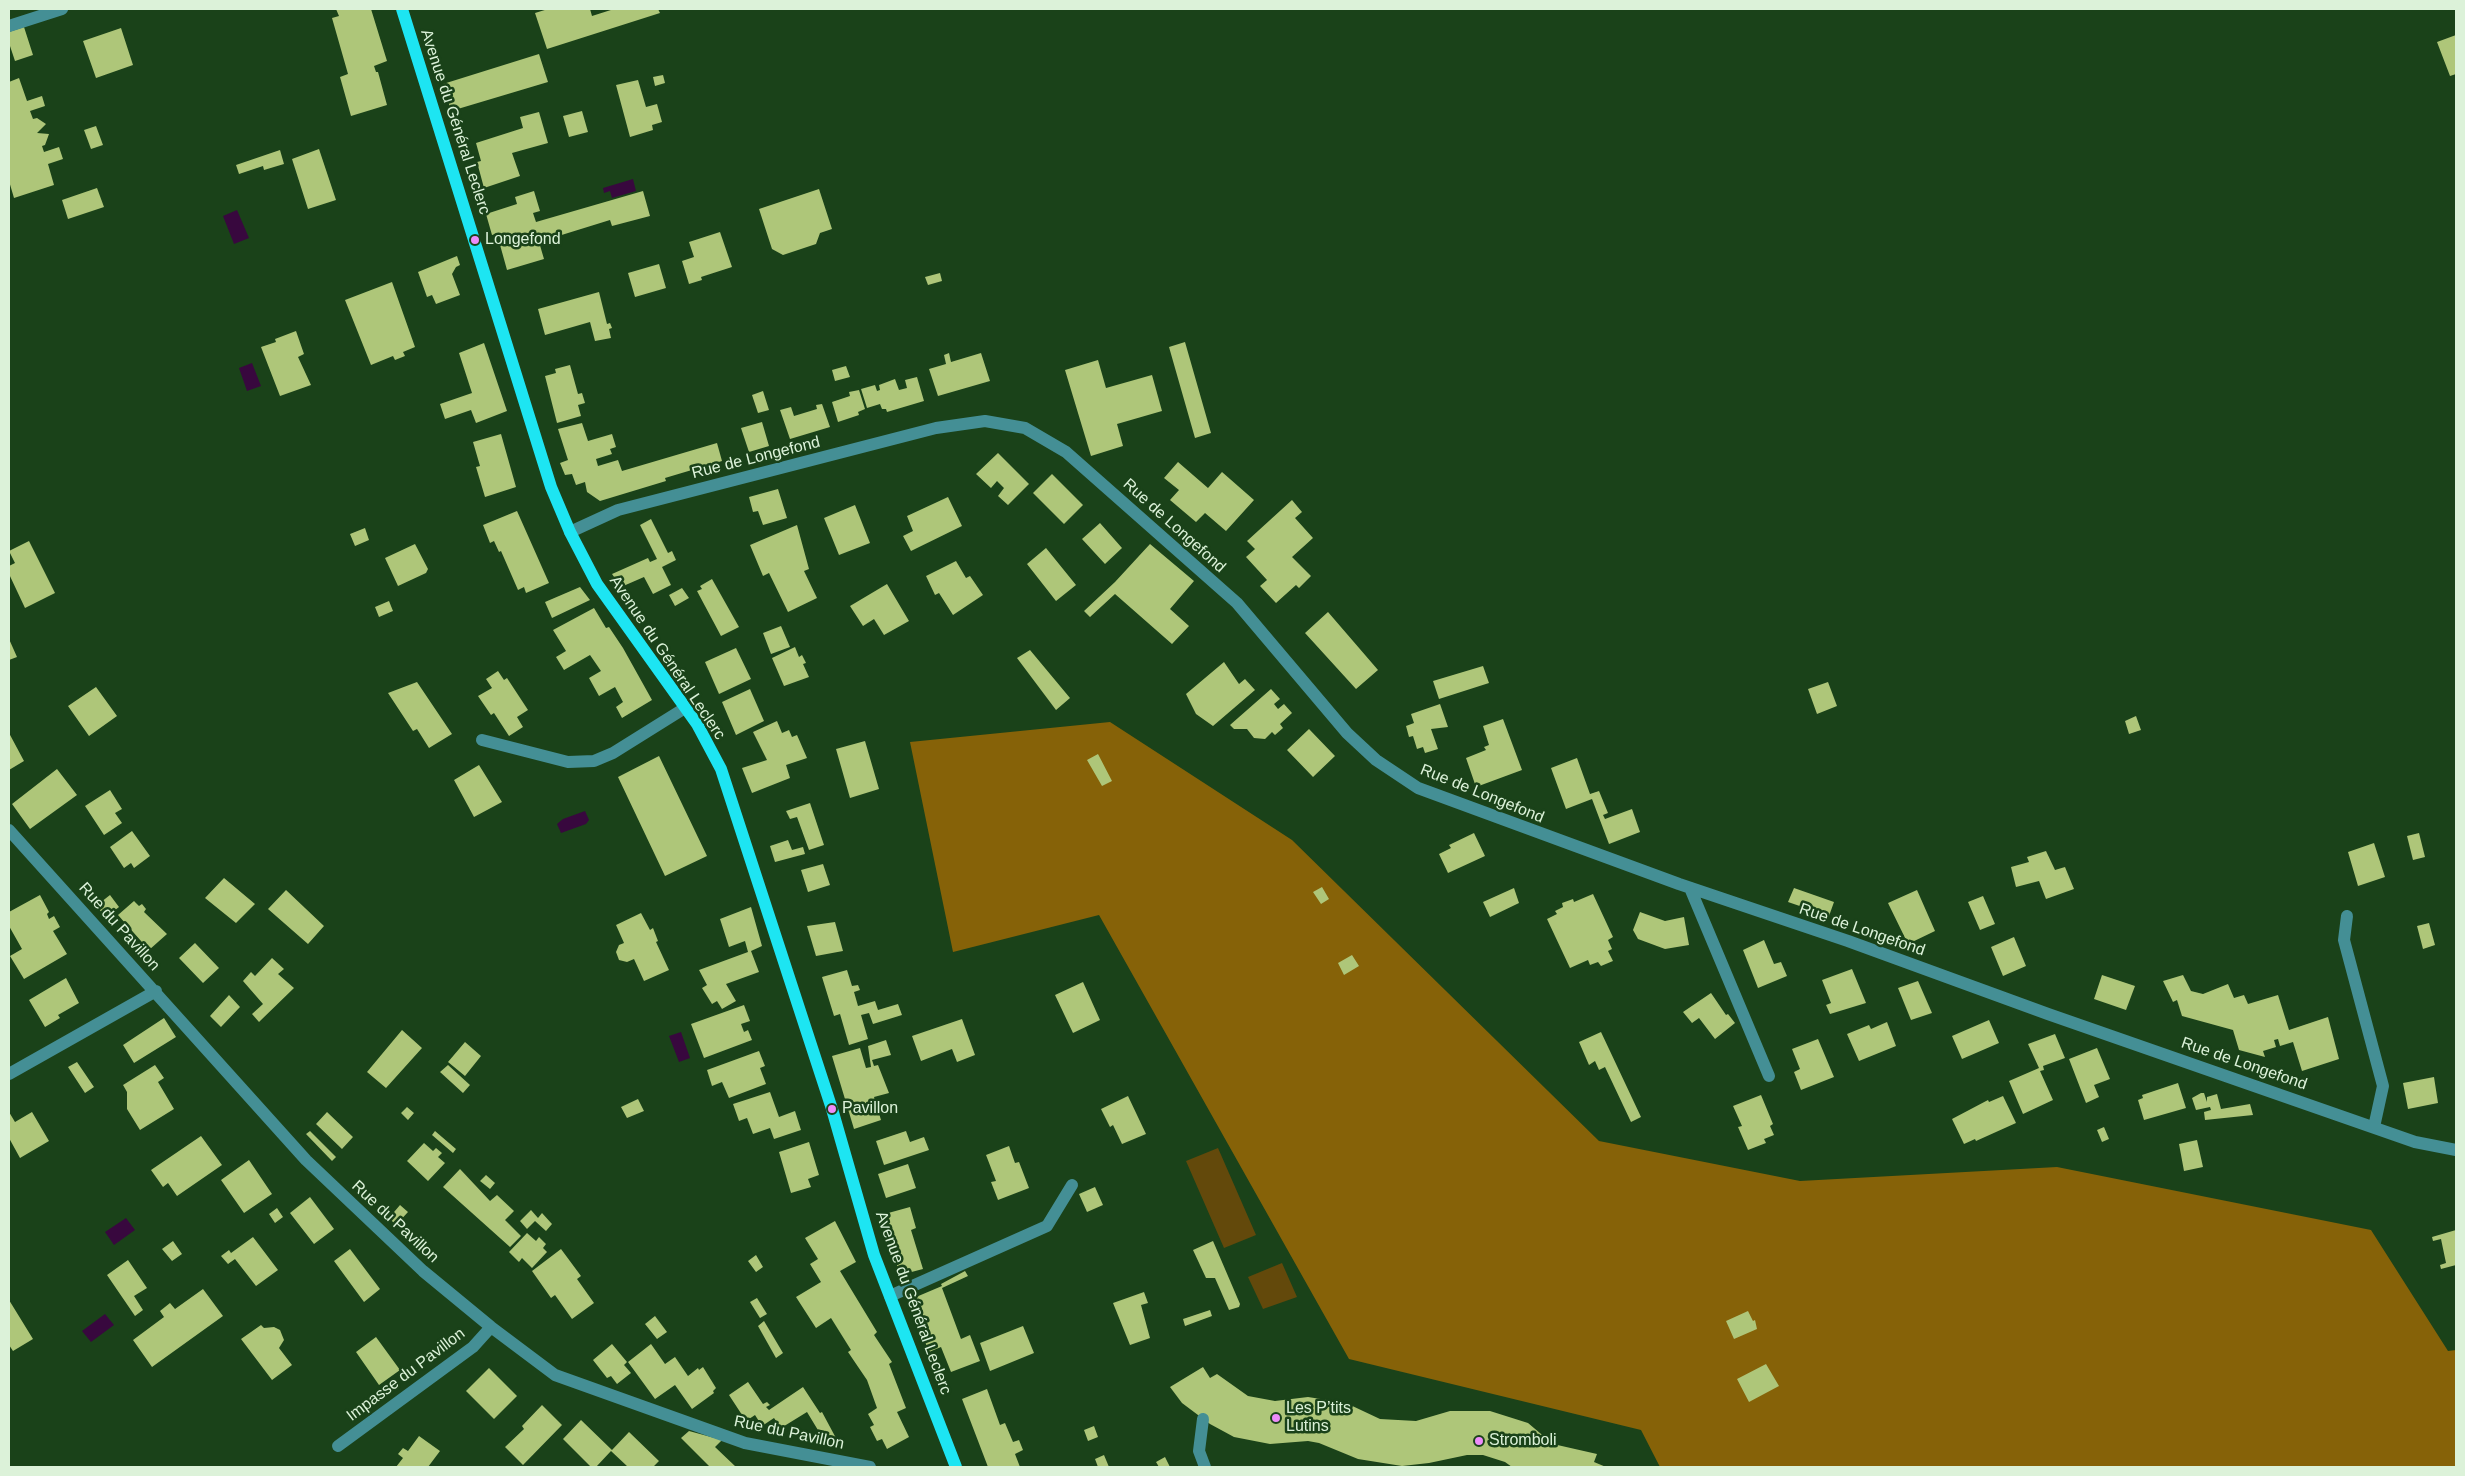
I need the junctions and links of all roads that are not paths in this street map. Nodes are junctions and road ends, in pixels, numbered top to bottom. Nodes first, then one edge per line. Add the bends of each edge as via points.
1 (62, 9) edge
2 (402, 9) edge
3 (9, 26) edge
4 (570, 532) junction
5 (685, 708) junction
6 (482, 740) dead end
7 (9, 830) edge
8 (1690, 888) junction
9 (2347, 916) dead end
10 (156, 991) junction
11 (9, 1074) edge
12 (1769, 1076) dead end
13 (2374, 1127) junction
14 (2456, 1150) edge
15 (1072, 1184) dead end
16 (890, 1296) junction
17 (491, 1327) junction
18 (1203, 1419) dead end
19 (338, 1446) dead end
20 (870, 1467) edge
21 (954, 1467) edge
22 (1205, 1467) edge

1 - 3 street
2 - 4 main road, Avenue du Général Leclerc via 551,487
4 - 5 main road, Avenue du Général Leclerc via 597,584
4 - 8 street, Rue de Longefond via 618,510 936,428 985,421 1025,428 1066,452 1237,603 1347,733 1376,760 1418,788
5 - 6 street via 613,753 594,761 568,762
5 - 16 main road, Avenue du Général Leclerc via 721,769 736,809 832,1109 874,1254
7 - 10 street, Rue du Pavillon
8 - 12 street
8 - 13 street, Rue de Longefond
9 - 13 street via 2344,940 2384,1086
10 - 11 street
10 - 17 street, Rue du Pavillon via 306,1160 422,1271
13 - 14 street, Rue de Longefond via 2415,1142
15 - 16 street via 1047,1226
16 - 21 main road, Avenue du Général Leclerc
17 - 19 street, Impasse du Pavillon via 472,1347
17 - 20 street, Rue du Pavillon via 555,1375 745,1443
18 - 22 street via 1199,1451

